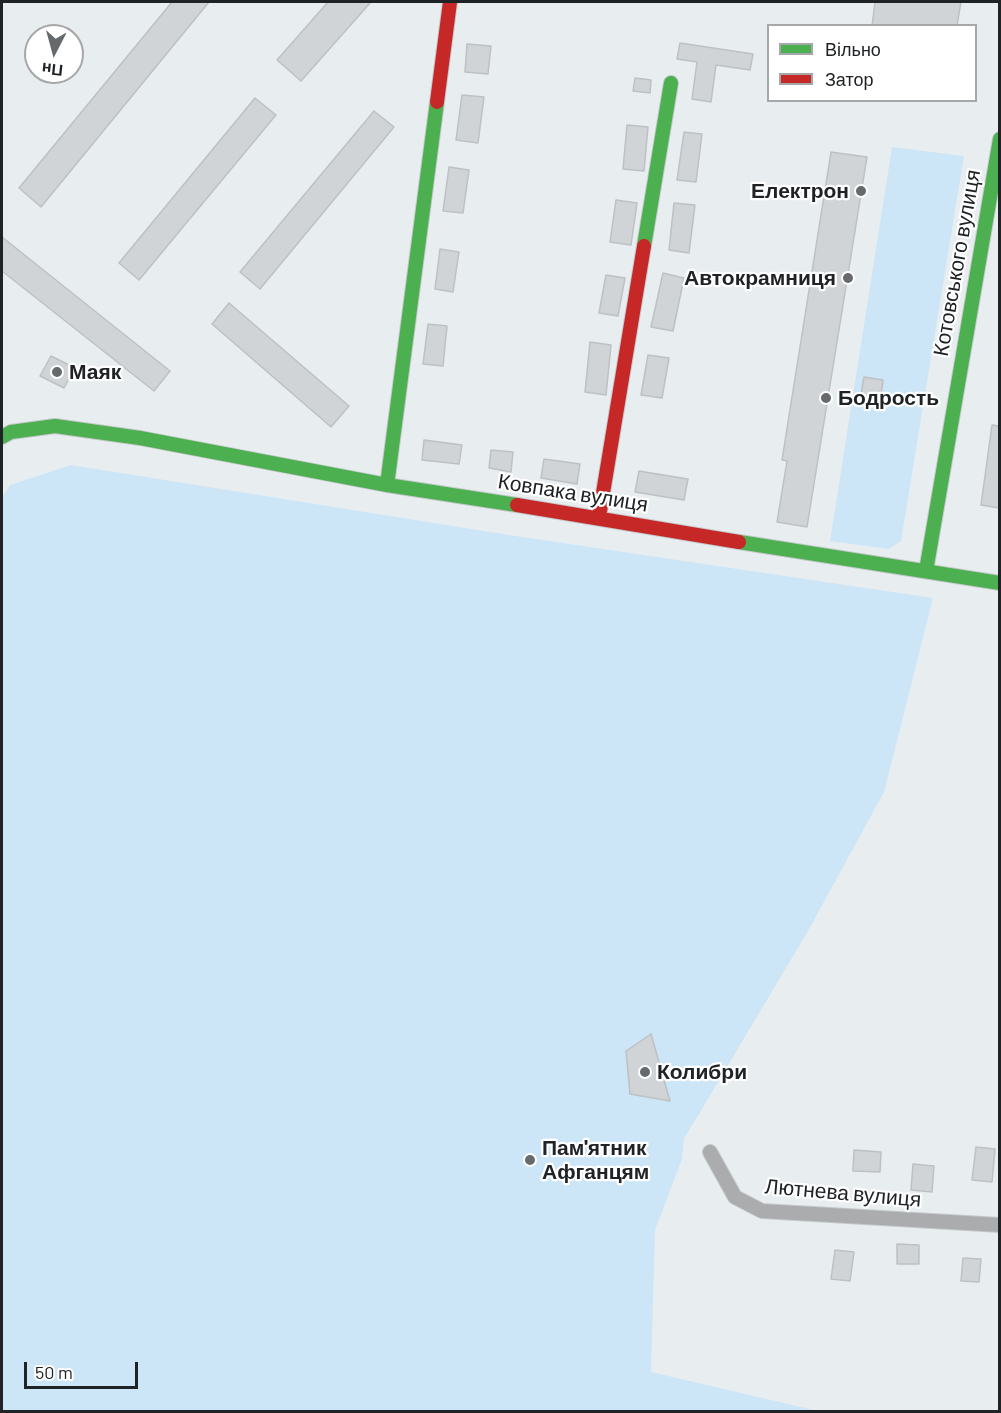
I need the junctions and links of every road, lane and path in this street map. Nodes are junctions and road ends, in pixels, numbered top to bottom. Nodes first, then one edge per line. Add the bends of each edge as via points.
1 (450, 2) edge
2 (671, 83) dead end
3 (999, 139) edge
4 (2, 437) edge
5 (387, 484) junction
6 (599, 517) junction
7 (926, 571) junction
8 (999, 583) edge
9 (710, 1152) dead end
10 (999, 1225) edge

1 - 5 street
2 - 6 street
3 - 7 street, Котовського вулиця
4 - 5 street, Ковпака вулиця via 11,432 55,426
5 - 6 street, Ковпака вулиця
6 - 7 street, Ковпака вулиця via 802,555
7 - 8 street, Ковпака вулиця
9 - 10 street, Лютнева вулиця via 735,1197 762,1210

